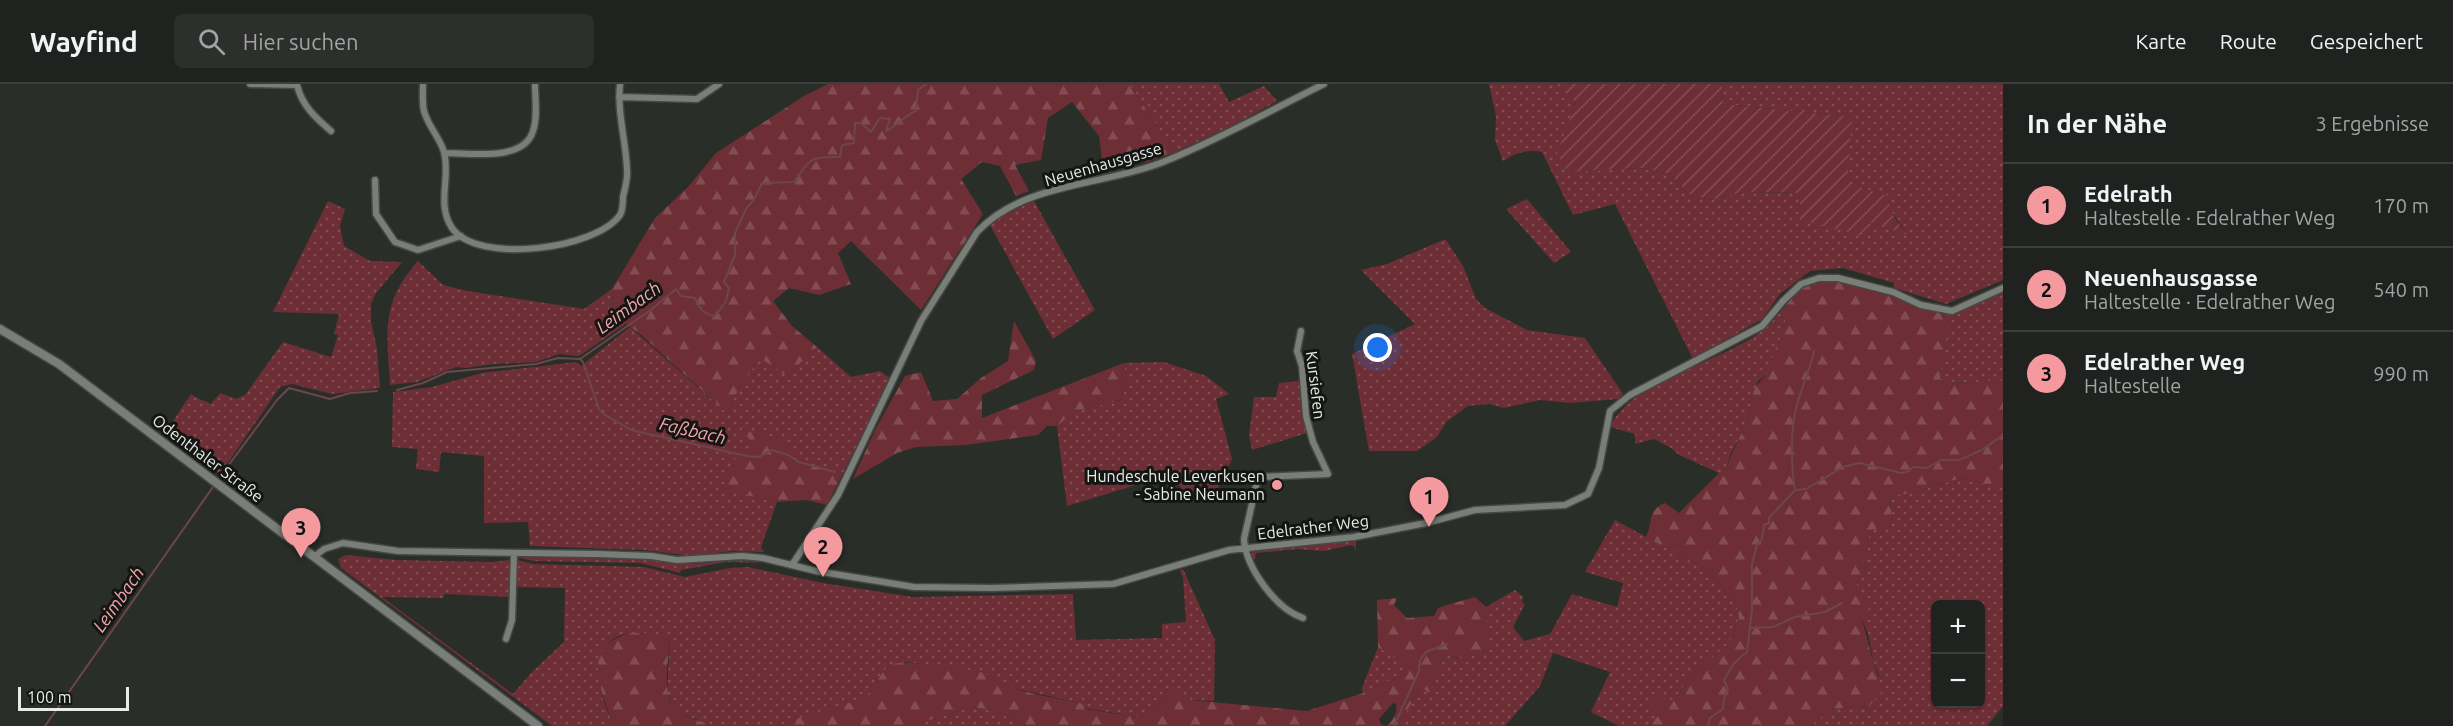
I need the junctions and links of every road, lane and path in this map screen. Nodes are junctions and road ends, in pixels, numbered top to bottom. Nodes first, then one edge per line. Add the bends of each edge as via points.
1 (250, 84) edge
2 (423, 84) edge
3 (534, 84) edge
4 (620, 84) edge
5 (719, 84) edge
6 (1324, 84) edge
7 (619, 97) junction
8 (331, 131) dead end
9 (445, 153) junction
10 (375, 180) dead end
11 (461, 236) junction
12 (2003, 288) edge
13 (0, 329) edge
14 (1301, 331) dead end
15 (1244, 548) junction
16 (514, 553) junction
17 (314, 557) junction
18 (792, 565) junction
19 (1303, 618) dead end
20 (506, 639) dead end
21 (538, 726) edge

1 - 8 street via 297,85 310,112
2 - 9 street via 423,109
3 - 9 street via 535,124 528,142 514,152
4 - 7 street
5 - 7 street via 697,99
6 - 18 street, Neuenhausgasse via 1162,163 1050,192 988,220 921,321 838,495
7 - 11 street via 627,172 621,214 603,231 533,249 496,249
9 - 11 street via 444,210 452,228
10 - 11 street via 376,214 395,242 418,250
12 - 15 street, Edelrather Weg via 1952,311 1839,278 1819,278 1801,284 1762,326 1630,395 1610,411 1599,468 1588,494 1565,505 1475,510 1354,537
13 - 17 main road, Odenthaler Straße via 59,364
14 - 15 street, Kursiefen via 1297,351 1306,416 1328,474 1258,477
15 - 18 street, Edelrather Weg via 1101,585 914,587
15 - 19 street via 1263,586 1291,614
16 - 17 street, Edelrather Weg via 398,551 343,543
16 - 18 street, Edelrather Weg via 651,556 677,561 742,556
16 - 20 street via 512,620
17 - 21 main road, Odenthaler Straße

